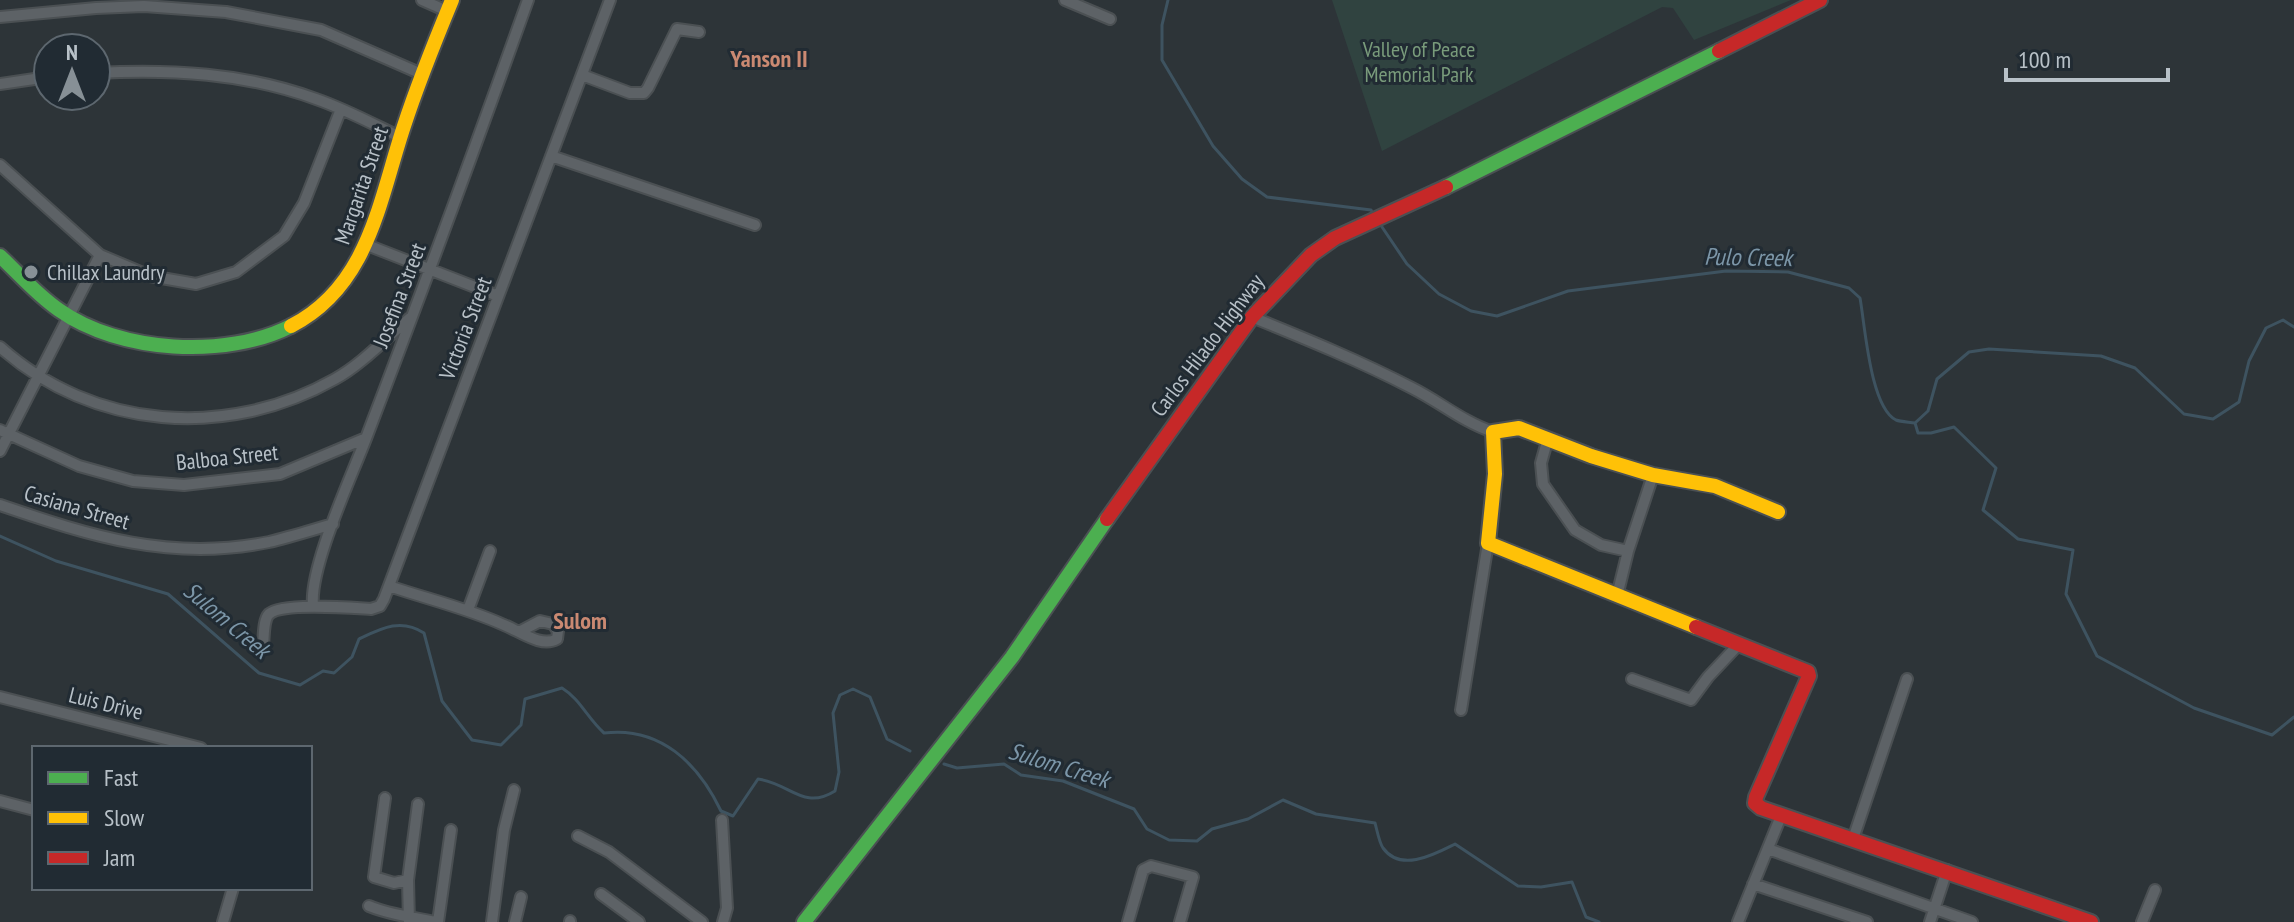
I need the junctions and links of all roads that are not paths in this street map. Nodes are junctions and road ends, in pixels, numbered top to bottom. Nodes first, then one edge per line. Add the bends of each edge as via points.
1 (422, 0) edge
2 (528, 0) edge
3 (610, 0) edge
4 (1065, 0) edge
5 (1820, 0) edge
6 (450, 6) edge
7 (0, 17) edge
8 (1110, 19) dead end
9 (699, 32) dead end
10 (112, 73) edge
11 (424, 75) junction
12 (582, 75) junction
13 (32, 79) edge
14 (0, 84) edge
15 (341, 109) junction
16 (400, 137) junction
17 (551, 156) junction
18 (0, 165) edge
19 (755, 225) dead end
20 (367, 245) junction
21 (100, 255) junction
22 (0, 256) edge
23 (432, 268) junction
24 (498, 296) junction
25 (67, 316) junction
26 (412, 317) junction
27 (1252, 317) junction
28 (0, 347) edge
29 (37, 376) junction
30 (1493, 432) junction
31 (4, 433) edge
32 (366, 438) junction
33 (1548, 438) junction
34 (0, 451) edge
35 (1653, 475) junction
36 (0, 505) edge
37 (1778, 512) dead end
38 (333, 524) junction
39 (1488, 543) junction
40 (490, 551) dead end
41 (1628, 551) junction
42 (389, 586) junction
43 (1617, 596) junction
44 (313, 606) junction
45 (468, 610) junction
46 (519, 632) dead end
47 (1740, 643) junction
48 (263, 646) dead end
49 (1632, 679) dead end
50 (1907, 679) dead end
51 (0, 697) edge
52 (1461, 710) dead end
53 (193, 746) edge
54 (514, 790) dead end
55 (385, 798) dead end
56 (0, 801) edge
57 (418, 804) dead end
58 (32, 809) edge
59 (1781, 816) junction
60 (722, 820) dead end
61 (451, 830) dead end
62 (578, 836) dead end
63 (1853, 839) junction
64 (1768, 849) junction
65 (1947, 870) junction
66 (408, 880) junction
67 (1753, 884) junction
68 (232, 890) edge
69 (2155, 890) dead end
70 (601, 894) dead end
71 (521, 897) dead end
72 (369, 906) dead end
73 (1935, 909) junction
74 (409, 919) edge
75 (223, 922) edge
76 (436, 922) edge
77 (492, 922) edge
78 (515, 922) edge
79 (639, 922) edge
80 (702, 922) edge
81 (723, 922) edge
82 (804, 922) edge
83 (1128, 922) edge
84 (1180, 922) edge
85 (1738, 922) edge
86 (1867, 922) edge
87 (1930, 922) edge
88 (1972, 922) edge
89 (2091, 922) edge
90 (2142, 922) edge

1 - 6 street
2 - 23 street, Josefina Street
3 - 12 street, Victoria Street
4 - 8 street
5 - 27 street, Carlos Hilado Highway via 1495,164 1335,238 1311,255
6 - 11 street, Margarita Street
7 - 11 street via 144,6 226,12 321,30
9 - 12 street via 677,29 644,93
10 - 15 street via 244,79
11 - 16 street, Margarita Street
12 - 17 street, Victoria Street
13 - 14 street
15 - 16 street
15 - 21 street via 304,203 284,236 236,272 196,284 150,276
16 - 20 street, Margarita Street
17 - 19 street
17 - 24 street, Victoria Street
18 - 21 street
20 - 23 street
20 - 25 street, Margarita Street via 323,305 249,343 206,350 157,346 129,341
21 - 25 street
22 - 25 street, Margarita Street
23 - 24 street
23 - 26 street, Josefina Street
24 - 42 street, Victoria Street
25 - 29 street
26 - 29 street via 337,378 252,413 152,418 91,400
26 - 32 street, Josefina Street
27 - 30 street via 1354,358 1440,402 1470,425
27 - 82 street, Carlos Hilado Highway via 1012,657
28 - 29 street
29 - 31 street
30 - 33 street via 1519,428
30 - 39 street
31 - 32 street, Balboa Street via 79,466 133,481 184,485 280,474
31 - 34 street
32 - 38 street, Josefina Street
33 - 35 street
33 - 41 street via 1541,463 1543,484 1575,530 1601,545
35 - 37 street via 1715,486
35 - 41 street
36 - 38 street, Casiana Street via 117,542 183,549 268,542
38 - 44 street, Josefina Street via 314,580
39 - 43 street
39 - 52 street
40 - 45 street
41 - 43 street
42 - 44 street, Victoria Street via 380,606 371,609
42 - 45 street
43 - 47 street
44 - 48 street via 268,615
45 - 46 street
47 - 49 street via 1691,700
47 - 59 street via 1804,669 1809,676 1756,797 1761,808
50 - 63 street
51 - 53 street, Luis Drive
54 - 77 street
55 - 66 street via 374,877 394,883
56 - 58 street
57 - 66 street
59 - 63 street
59 - 64 street
60 - 81 street via 727,908
61 - 76 street
62 - 80 street via 609,852
63 - 65 street
64 - 67 street
64 - 73 street
65 - 73 street
65 - 89 street
66 - 74 street
67 - 85 street
67 - 86 street
68 - 75 street
69 - 90 street
70 - 79 street
71 - 78 street
72 - 74 street
73 - 87 street
73 - 88 street
74 - 76 street
83 - 84 street via 1143,870 1151,866 1193,877

